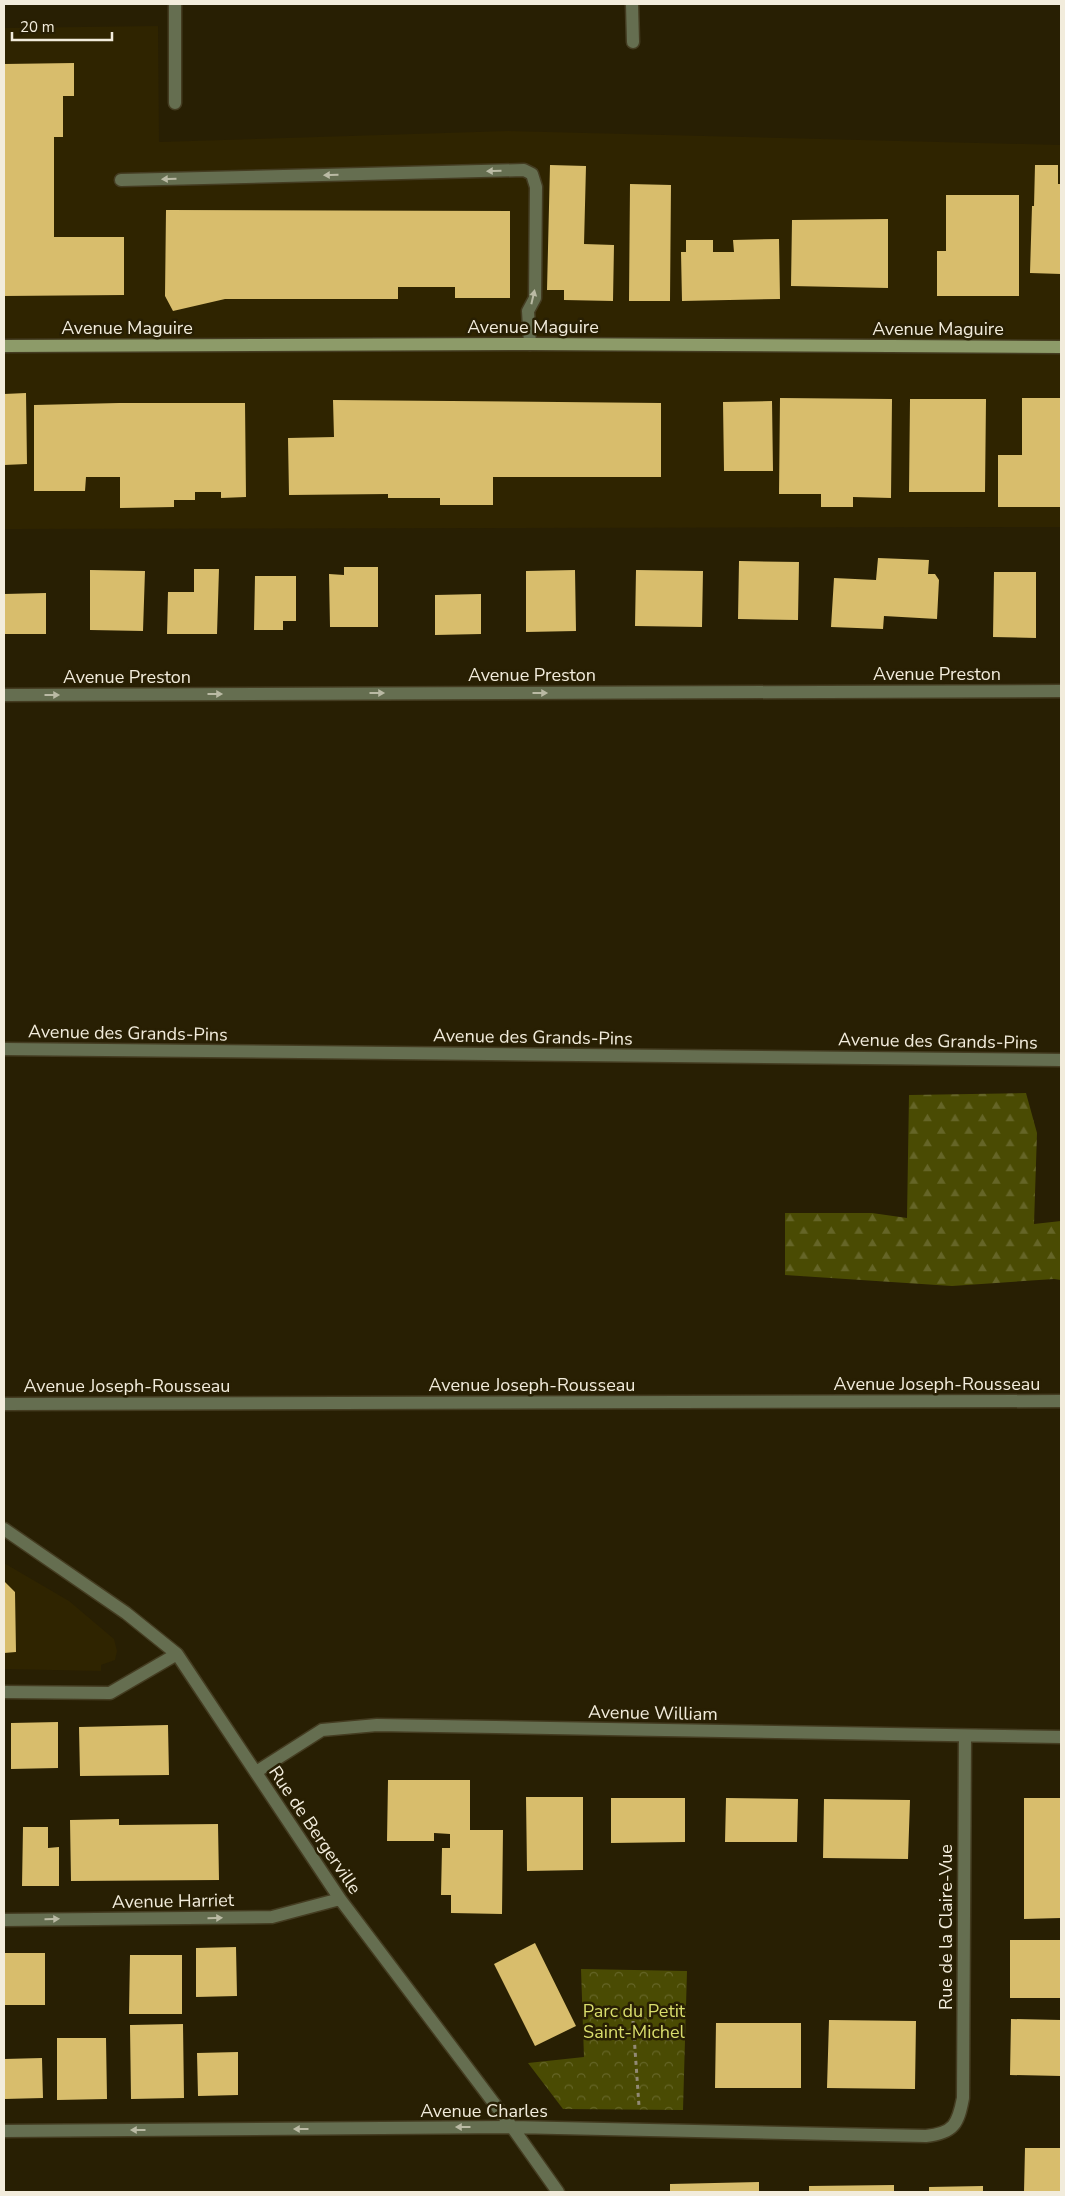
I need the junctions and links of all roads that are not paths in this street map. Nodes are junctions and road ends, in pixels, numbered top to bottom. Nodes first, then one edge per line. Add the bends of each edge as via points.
1 (175, 4) edge
2 (632, 4) edge
3 (633, 42) dead end
4 (175, 103) dead end
5 (121, 180) dead end
6 (530, 344) junction
7 (4, 346) edge
8 (1061, 347) edge
9 (1061, 691) edge
10 (4, 695) edge
11 (4, 1049) edge
12 (1061, 1060) edge
13 (1061, 1401) edge
14 (4, 1404) edge
15 (4, 1529) edge
16 (176, 1654) junction
17 (4, 1692) edge
18 (965, 1736) junction
19 (1061, 1737) edge
20 (256, 1772) junction
21 (340, 1899) junction
22 (4, 1920) edge
23 (959, 2119) joint
24 (512, 2127) junction
25 (4, 2131) edge
26 (558, 2192) edge

1 - 4 street
2 - 3 street
6 -> 5 street via 528,311 535,298 536,187 532,174 524,170
6 - 7 street, Avenue Maguire
6 - 8 street, Avenue Maguire
10 -> 9 street, Avenue Preston
11 - 12 street, Avenue des Grands-Pins
13 - 14 street, Avenue Joseph-Rousseau
15 - 16 street, Rue de Bergerville via 126,1613
16 - 17 street via 110,1693
16 - 20 street, Rue de Bergerville
18 - 19 street, Avenue William
18 - 20 street, Avenue William via 377,1725 322,1730
18 - 23 street, Rue de la Claire-Vue via 963,2098
20 - 21 street, Rue de Bergerville
22 -> 21 street, Avenue Harriet via 272,1917
21 - 24 street, Rue de Bergerville
23 - 24 street, Avenue Charles via 943,2134 926,2136
24 -> 25 street, Avenue Charles
24 - 26 street, Rue de Bergerville

